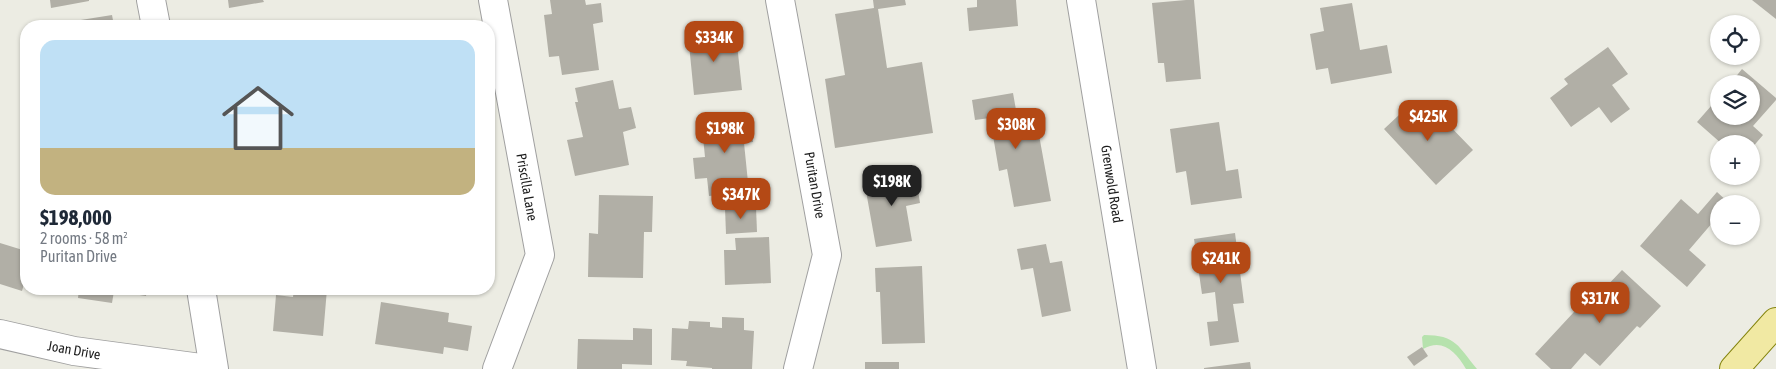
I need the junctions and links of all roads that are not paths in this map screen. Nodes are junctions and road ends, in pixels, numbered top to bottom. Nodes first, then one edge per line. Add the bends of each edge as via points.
1 (151, 0) edge
2 (493, 0) edge
3 (780, 0) edge
4 (1081, 0) edge
5 (155, 20) edge
6 (201, 295) edge
7 (1776, 322) edge
8 (0, 334) edge
9 (208, 369) edge
10 (214, 369) edge
11 (497, 369) edge
12 (798, 369) edge
13 (1142, 369) edge
14 (1734, 369) edge

1 - 5 street
2 - 11 street, Priscilla Lane via 540,255
3 - 12 street, Puritan Drive via 827,255
4 - 13 street, Grenwold Road
6 - 10 street
7 - 14 main road
8 - 9 street, Joan Drive via 74,351

